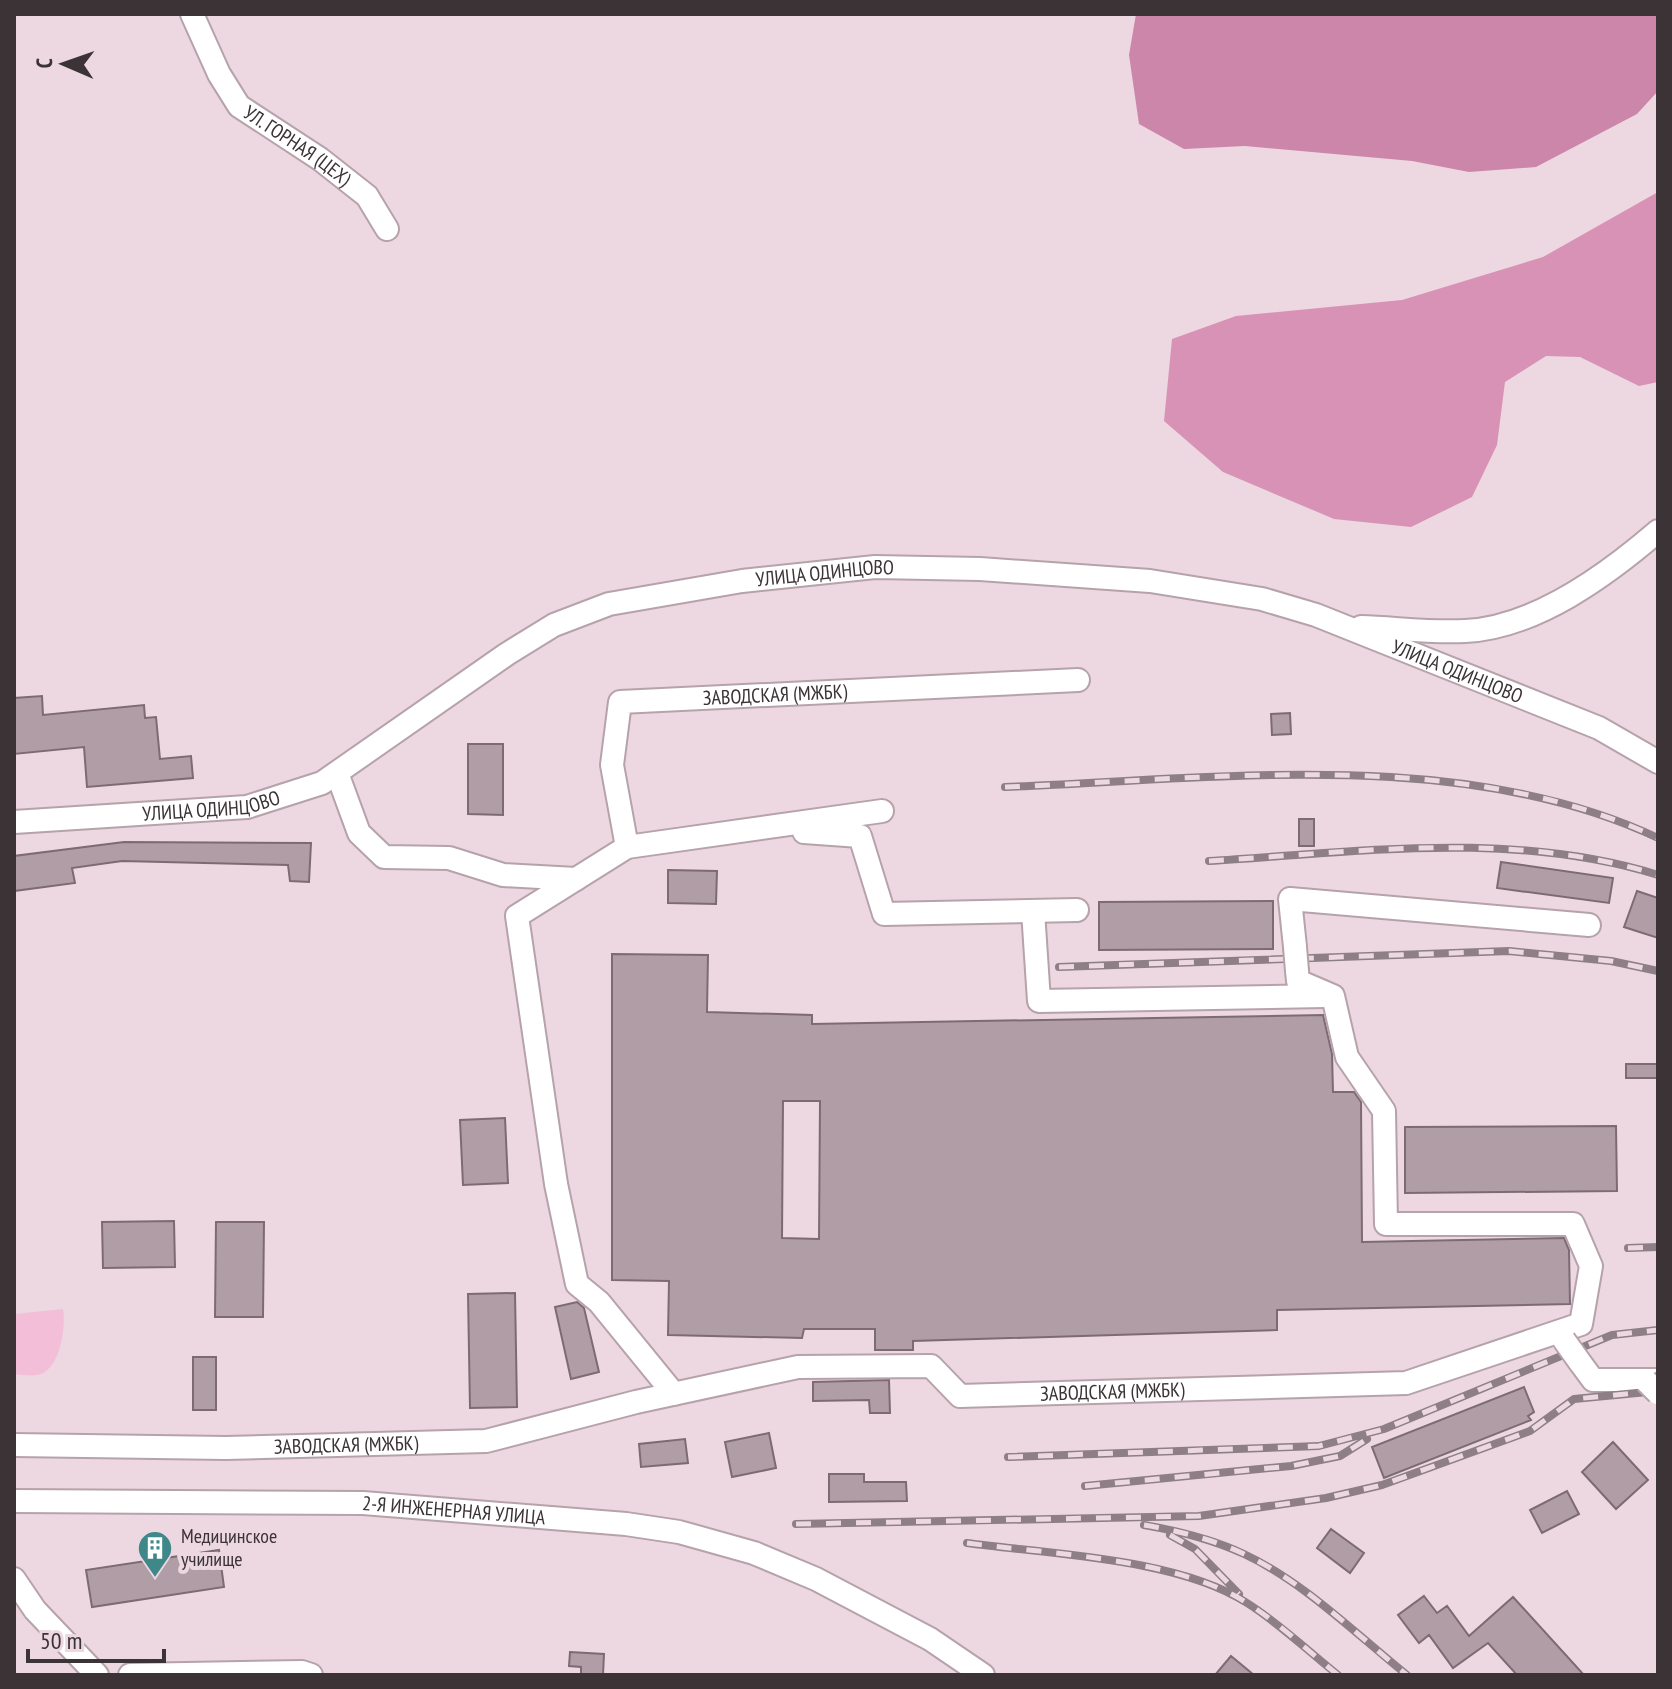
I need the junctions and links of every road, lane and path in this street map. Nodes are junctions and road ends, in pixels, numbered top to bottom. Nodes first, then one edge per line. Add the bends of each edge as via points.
1 (192, 14) edge
2 (387, 229) dead end
3 (1658, 531) edge
4 (1348, 627) junction
5 (1078, 680) dead end
6 (1658, 762) edge
7 (337, 773) junction
8 (882, 811) dead end
9 (14, 822) edge
10 (755, 829) junction
11 (627, 847) junction
12 (576, 879) junction
13 (1077, 910) dead end
14 (1033, 911) junction
15 (1589, 925) dead end
16 (1333, 996) junction
17 (1561, 1336) junction
18 (1652, 1383) edge
19 (674, 1394) junction
20 (14, 1445) edge
21 (14, 1501) edge
22 (14, 1579) edge
23 (97, 1675) edge
24 (130, 1675) edge
25 (311, 1675) edge
26 (983, 1675) edge

1 - 2 street, УЛ. ГОРНАЯ (ЦЕХ) via 239,106 367,196
3 - 4 street via 1578,592 1514,619 1467,632
4 - 6 street, УЛИЦА ОДИНЦОВО via 1599,728
4 - 7 street, УЛИЦА ОДИНЦОВО via 1262,599 1134,580 875,567 742,581 609,604 554,625
5 - 11 street, ЗАВОДСКАЯ (МЖБК) via 620,702 612,765
7 - 9 street, УЛИЦА ОДИНЦОВО via 322,783 247,807
7 - 12 street via 359,833 384,857 449,858 503,875
8 - 10 street
10 - 11 street
10 - 14 street via 860,836 884,914
11 - 12 street
12 - 19 street via 517,916 556,1184 577,1284 599,1302
13 - 14 street
14 - 16 street via 1039,1001
15 - 16 street, bridge via 1290,899 1298,981
16 - 17 street, ЗАВОДСКАЯ (МЖБК) via 1347,1057 1384,1111 1386,1224 1573,1224 1591,1266 1581,1324
17 - 18 street, bridge via 1593,1380
17 - 19 street, ЗАВОДСКАЯ (МЖБК) via 1406,1383 960,1396 931,1366 798,1367
19 - 20 street, ЗАВОДСКАЯ (МЖБК) via 486,1441 226,1448
21 - 26 street, 2-Я ИНЖЕНЕРНАЯ УЛИЦА via 363,1503 626,1524 716,1540 879,1611
22 - 23 street via 35,1610
24 - 25 street

